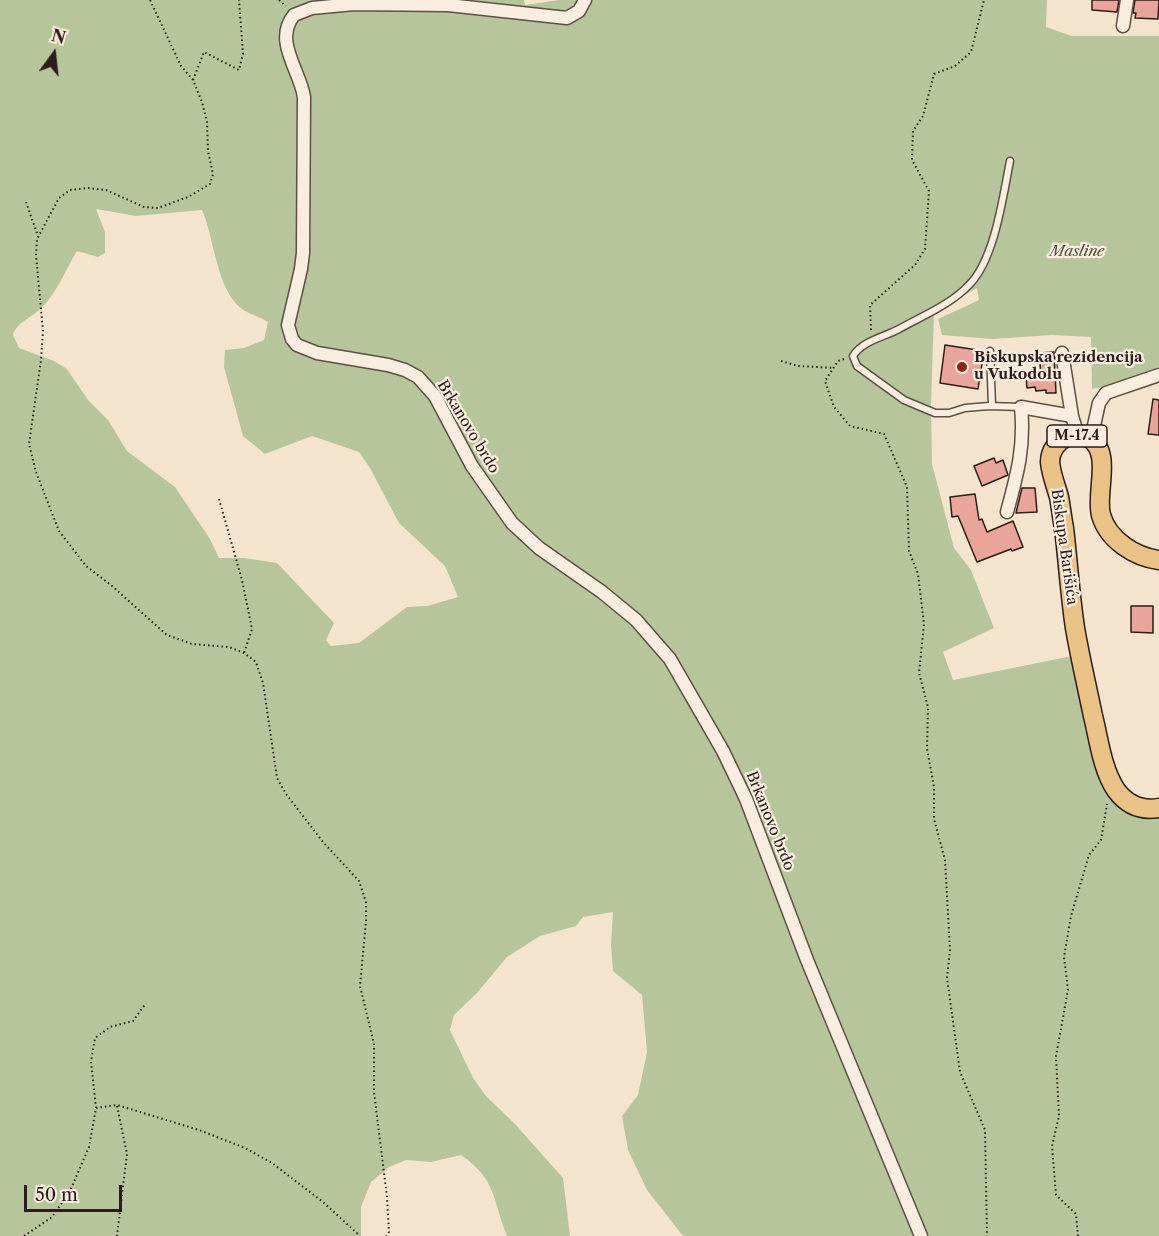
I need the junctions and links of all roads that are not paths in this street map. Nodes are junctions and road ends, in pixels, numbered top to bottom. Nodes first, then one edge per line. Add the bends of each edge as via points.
1 (585, 0) edge
2 (1127, 0) edge
3 (1123, 26) dead end
4 (1010, 161) dead end
5 (990, 351) dead end
6 (1062, 353) dead end
7 (1159, 375) edge
8 (992, 406) junction
9 (1021, 407) junction
10 (1072, 416) junction
11 (1085, 437) junction
12 (1007, 512) dead end
13 (1159, 560) edge
14 (1159, 808) edge
15 (921, 1236) edge

1 - 15 street, Brkanovo brdo via 579,11 567,18 424,4 354,4 312,8 294,15 286,37 304,97 303,254 289,332 297,345 317,353 388,365 418,377 435,396 472,466 512,523 539,548 636,620 670,659 718,741 746,799 807,960
2 - 3 street
4 - 8 lane via 992,239 976,277 954,298 861,346 853,356 857,366 920,408 949,413
5 - 8 lane
6 - 10 street
7 - 11 street via 1101,397
8 - 9 lane
9 - 10 street
9 - 12 street via 1024,432
10 - 11 street
11 - 13 main road, M-17.4 via 1096,444 1102,458 1100,507 1113,537 1142,556
11 - 14 main road, Biskupa Barišića / M-17.4 via 1060,441 1050,461 1086,682 1101,752 1115,788 1131,805

